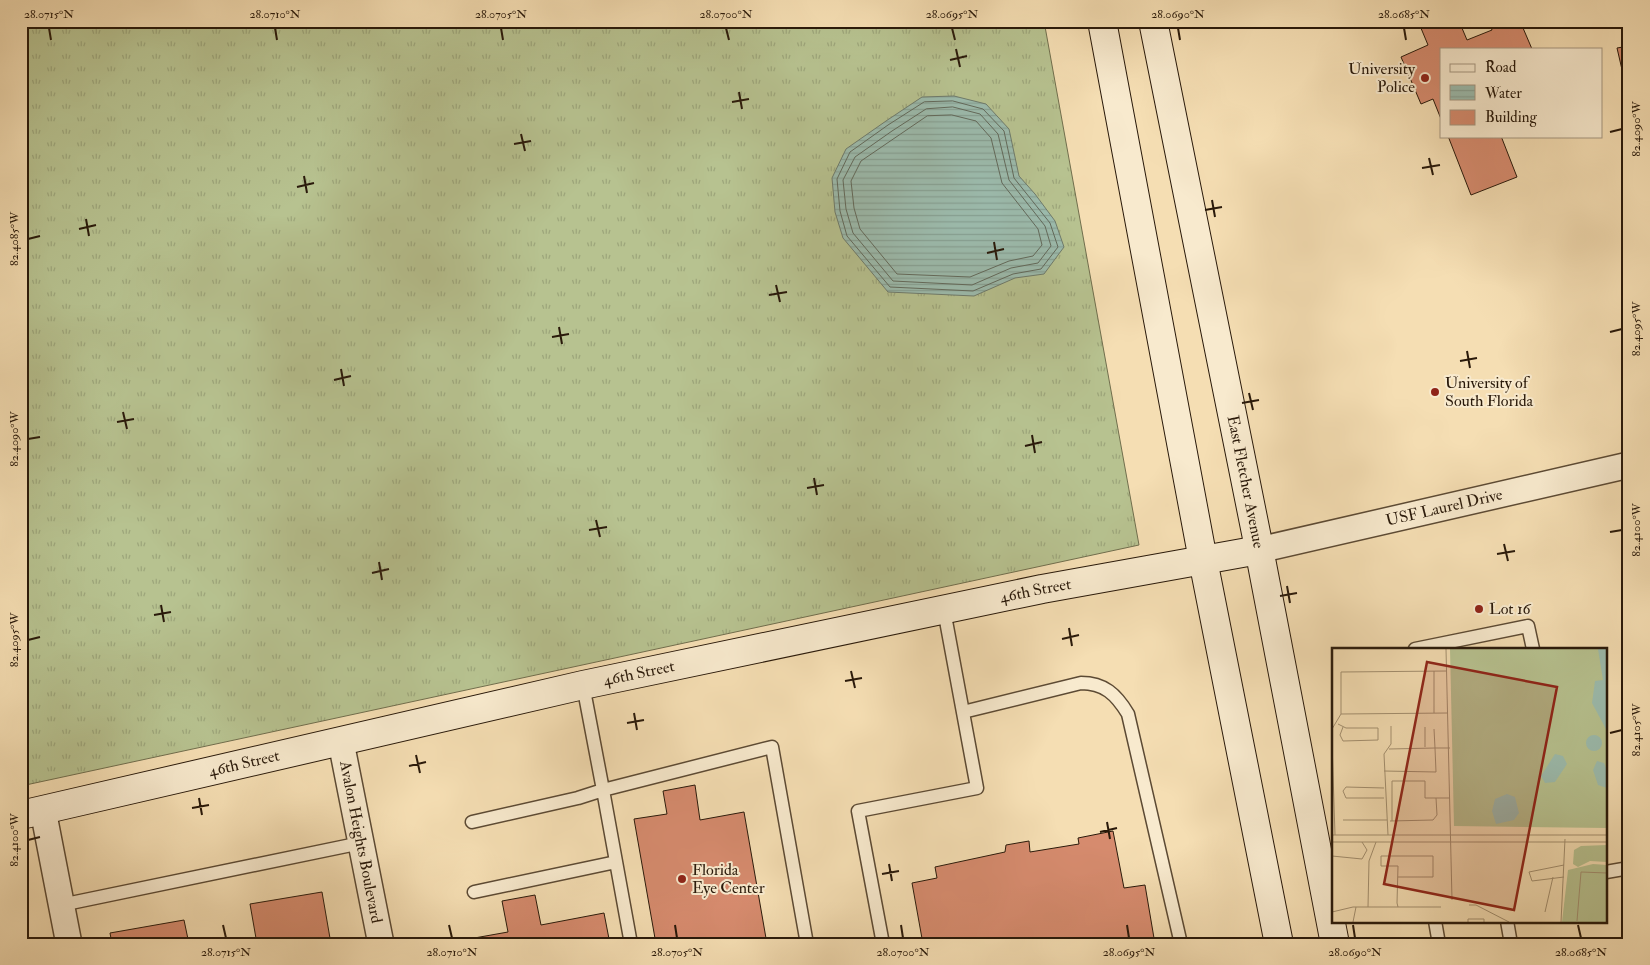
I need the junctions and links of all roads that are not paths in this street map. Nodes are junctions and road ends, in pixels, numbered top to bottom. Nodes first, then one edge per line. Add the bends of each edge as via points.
1 (1102, 21) edge
2 (1153, 21) edge
3 (1629, 464) edge
4 (1259, 550) junction
5 (1203, 560) junction
6 (944, 610) junction
7 (1420, 648) edge
8 (1533, 648) edge
9 (583, 685) junction
10 (963, 712) junction
11 (341, 742) junction
12 (603, 790) junction
13 (32, 813) edge
14 (472, 822) dead end
15 (361, 843) junction
16 (616, 862) junction
17 (1629, 868) edge
18 (1608, 872) edge
19 (474, 892) dead end
20 (61, 905) junction
21 (1434, 922) edge
22 (1506, 922) edge
23 (69, 944) edge
24 (381, 944) edge
25 (631, 944) edge
26 (808, 944) edge
27 (883, 944) edge
28 (1181, 944) edge
29 (1279, 944) edge
30 (1335, 944) edge
31 (1439, 944) edge
32 (1511, 944) edge

1 - 5 main road
2 - 4 main road, East Fletcher Avenue
3 - 4 street, USF Laurel Drive
4 - 5 main road, 46th Street
4 - 30 main road, East Fletcher Avenue
5 - 6 main road, 46th Street
5 - 29 main road
6 - 9 main road, 46th Street
6 - 10 lane
7 - 8 lane via 1528,626
9 - 11 main road, 46th Street
9 - 12 lane
10 - 27 lane via 977,788 858,811
10 - 28 lane via 1081,683 1094,683 1121,702 1128,714
11 - 13 main road, 46th Street
11 - 15 street, Avalon Heights Boulevard
12 - 14 lane
12 - 16 lane
12 - 26 lane via 772,747
13 - 20 street
15 - 20 lane
15 - 24 street, Avalon Heights Boulevard
16 - 19 lane
16 - 25 lane
17 - 18 lane
20 - 23 street
21 - 31 lane
22 - 32 lane

